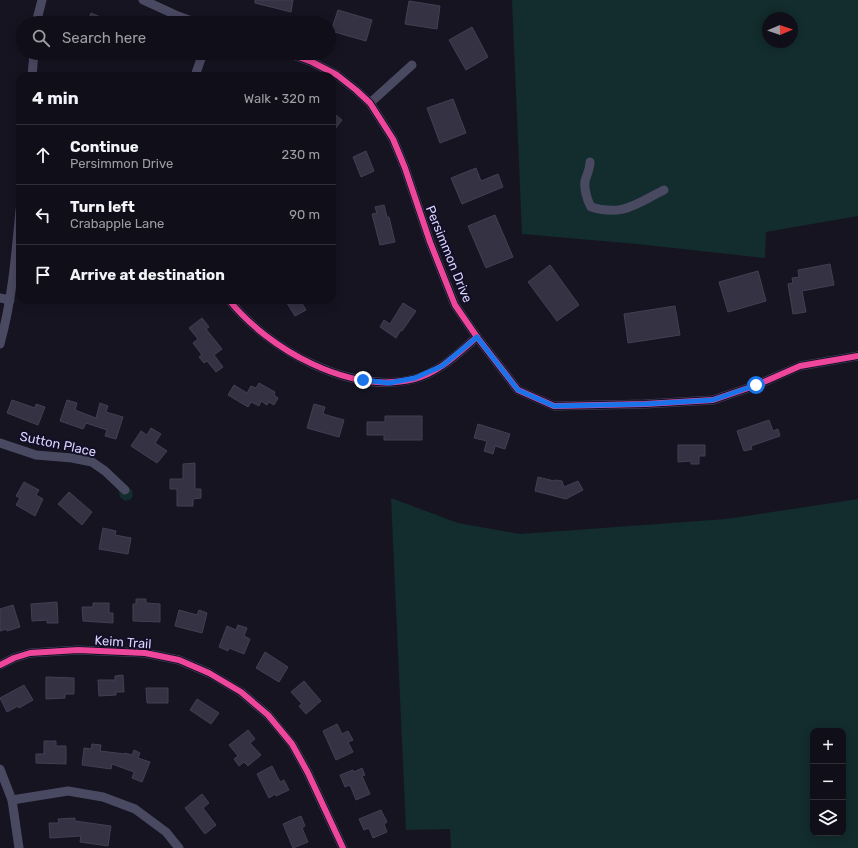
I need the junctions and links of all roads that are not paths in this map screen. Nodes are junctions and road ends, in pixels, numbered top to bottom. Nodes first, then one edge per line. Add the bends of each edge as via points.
1 (42, 0) edge
2 (143, 0) edge
3 (38, 16) edge
4 (178, 16) edge
5 (33, 60) edge
6 (200, 60) edge
7 (307, 60) edge
8 (412, 65) dead end
9 (32, 72) edge
10 (196, 72) edge
11 (331, 72) edge
12 (336, 74) edge
13 (370, 103) junction
14 (590, 162) dead end
15 (664, 190) dead end
16 (16, 258) edge
17 (0, 298) edge
18 (10, 300) junction
19 (232, 304) edge
20 (477, 337) junction
21 (0, 344) edge
22 (858, 356) edge
23 (0, 443) edge
24 (125, 490) dead end
25 (0, 665) edge
26 (0, 769) edge
27 (12, 800) junction
28 (19, 848) edge
29 (179, 848) edge
30 (343, 848) edge

1 - 3 street
2 - 4 street
5 - 9 street
6 - 10 street
7 - 11 street, Persimmon Drive
8 - 13 street
12 - 13 street, Persimmon Drive
13 - 20 street, Persimmon Drive via 394,139 455,305
14 - 15 street via 585,183 590,207 609,211 627,209
16 - 18 street
17 - 18 street
18 - 21 street
19 - 20 street via 268,337 292,353 314,365 363,380 389,383 415,378 442,366
20 - 22 street, Persimmon Drive via 518,390 554,406 713,400 800,366
23 - 24 street, Sutton Place via 36,455 92,462
25 - 30 street, Keim Trail via 30,653 78,650 145,653 179,660 208,673 242,692 268,715 292,744
26 - 27 street
27 - 28 street
27 - 29 street via 68,791 103,797 135,809 166,832

